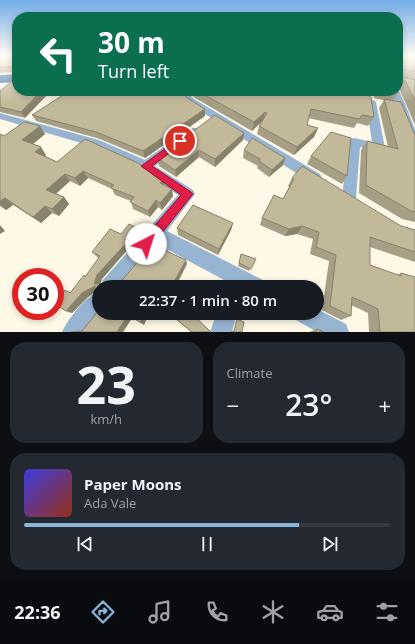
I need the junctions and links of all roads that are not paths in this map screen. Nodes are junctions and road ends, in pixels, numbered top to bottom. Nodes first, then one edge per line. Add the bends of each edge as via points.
1 (12, 78) edge
2 (0, 79) edge
3 (12, 83) edge
4 (0, 84) edge
5 (186, 96) edge
6 (396, 96) edge
7 (372, 99) edge
8 (0, 116) edge
9 (215, 116) junction
10 (415, 144) edge
11 (146, 166) junction
12 (349, 198) junction
13 (361, 205) edge
14 (155, 234) junction
15 (116, 280) edge
16 (233, 280) edge
17 (92, 309) edge
18 (225, 320) edge
19 (316, 320) edge
20 (73, 332) edge
21 (221, 332) edge
22 (338, 332) edge

1 - 2 highway
3 - 4 highway
5 - 9 street
6 - 10 street via 396,107
7 - 12 street via 379,148 354,142
8 - 11 street via 95,143
9 - 11 street
9 - 12 street
11 - 14 street via 188,194
12 - 13 street
14 - 15 street
14 - 16 street
17 - 20 street
18 - 21 street
19 - 22 street

